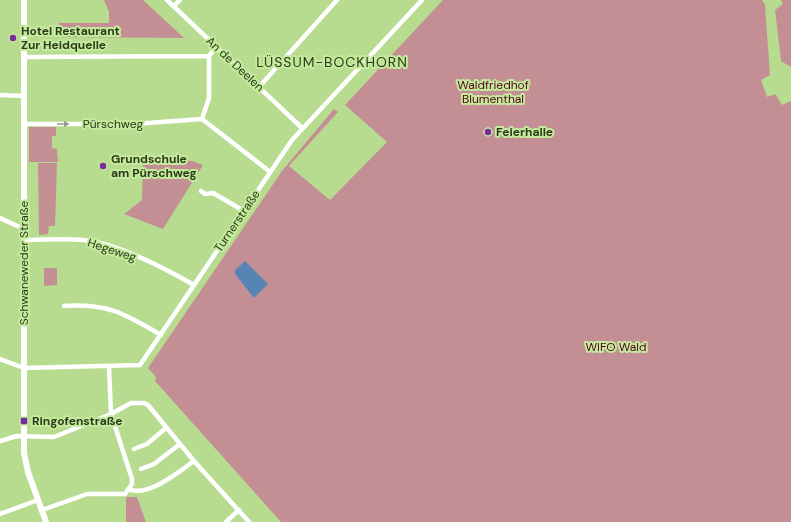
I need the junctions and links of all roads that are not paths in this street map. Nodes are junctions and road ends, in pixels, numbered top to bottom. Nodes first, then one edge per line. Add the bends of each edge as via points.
1 (24, 0) edge
2 (168, 0) edge
3 (180, 0) edge
4 (337, 0) edge
5 (422, 0) edge
6 (174, 6) junction
7 (216, 47) junction
8 (209, 56) junction
9 (24, 57) junction
10 (259, 87) junction
11 (0, 95) edge
12 (24, 96) junction
13 (202, 119) junction
14 (24, 124) junction
15 (302, 128) junction
16 (270, 171) junction
17 (201, 191) dead end
18 (244, 211) junction
19 (0, 218) edge
20 (24, 229) junction
21 (24, 240) junction
22 (194, 285) junction
23 (64, 306) dead end
24 (161, 335) junction
25 (0, 359) edge
26 (109, 367) junction
27 (24, 368) junction
28 (111, 414) junction
29 (166, 428) junction
30 (24, 436) junction
31 (0, 441) edge
32 (180, 444) junction
33 (134, 448) dead end
34 (194, 461) junction
35 (141, 468) dead end
36 (128, 489) junction
37 (38, 500) junction
38 (42, 510) junction
39 (239, 510) junction
40 (0, 514) edge
41 (46, 522) edge
42 (226, 522) edge
43 (249, 522) edge

1 - 9 main road, Schwaneweder Straße
2 - 6 street, An de Deelen
3 - 6 street
4 - 10 street
5 - 15 street, Turnerstraße
6 - 7 street, An de Deelen
7 - 8 street
7 - 10 street, An de Deelen
8 - 9 street
8 - 13 street via 209,98
9 - 12 main road, Schwaneweder Straße
10 - 15 street, An de Deelen
11 - 12 street
12 - 14 main road, Schwaneweder Straße
14 -> 13 street, Pürschweg via 134,124
13 - 16 street
14 - 20 main road, Schwaneweder Straße
15 - 16 street, Turnerstraße
16 - 18 street, Turnerstraße
17 - 18 street via 205,194 213,193
18 - 22 street, Turnerstraße
19 - 20 street
20 - 21 main road, Schwaneweder Straße
21 - 22 street, Hegeweg via 84,240 100,244 151,264
21 - 27 main road, Schwaneweder Straße
22 - 24 street, Turnerstraße
23 - 24 street via 108,308 134,319
24 - 26 street, Turnerstraße via 140,365
25 - 27 street
26 - 27 street, Turnerstraße
26 - 28 street
27 - 30 main road, Schwaneweder Straße
28 - 29 street via 130,403 144,403
28 - 30 street via 59,436
28 - 36 street via 132,479
29 - 32 street
29 - 33 street via 147,444
30 - 31 street
30 - 37 main road, Schwaneweder Straße via 26,463
32 - 34 street
32 - 35 street via 154,464
34 - 36 street via 156,486 137,492
34 - 39 street
36 - 38 street via 125,494 87,494
37 - 38 main road, Schwaneweder Straße
37 - 40 street
38 - 41 main road, Schwaneweder Straße
39 - 42 street
39 - 43 street

